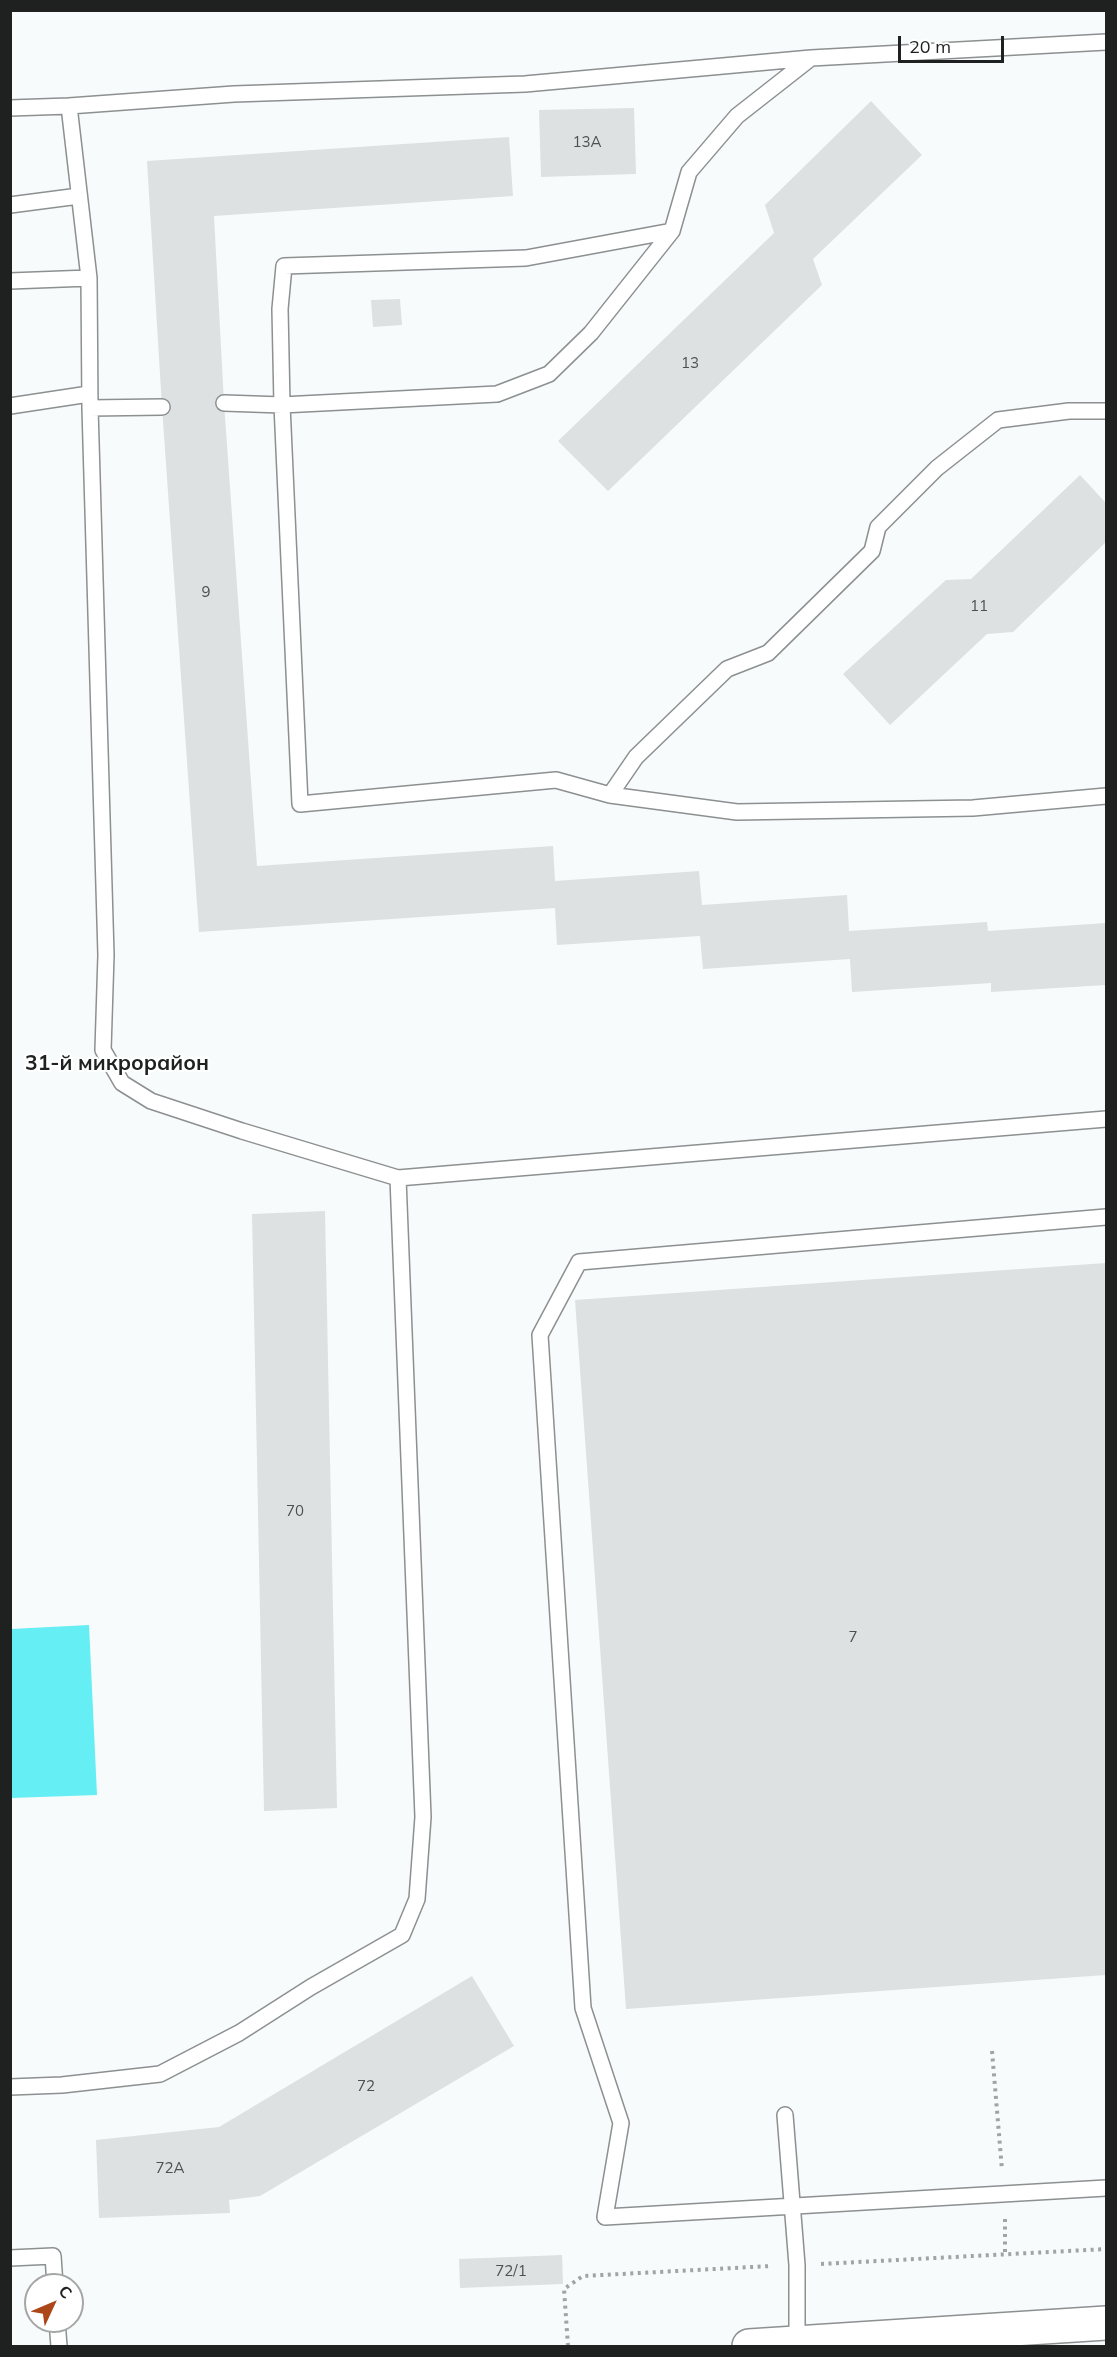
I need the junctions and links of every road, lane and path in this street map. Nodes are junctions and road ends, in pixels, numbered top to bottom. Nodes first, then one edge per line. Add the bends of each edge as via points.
1 (1107, 42) edge
2 (811, 58) junction
3 (69, 106) junction
4 (10, 108) edge
5 (79, 196) junction
6 (10, 205) edge
7 (672, 231) junction
8 (89, 278) junction
9 (10, 281) edge
10 (89, 401) junction
11 (224, 403) dead end
12 (282, 405) junction
13 (10, 406) edge
14 (162, 407) dead end
15 (1107, 411) edge
16 (610, 795) junction
17 (1107, 796) edge
18 (1107, 1119) edge
19 (398, 1178) junction
20 (1107, 1217) edge
21 (992, 2051) dead end
22 (10, 2087) edge
23 (785, 2115) dead end
24 (1107, 2188) edge
25 (1004, 2194) junction
26 (793, 2206) junction
27 (1005, 2254) dead end
28 (10, 2258) edge
29 (54, 2273) edge
30 (1107, 2323) edge
31 (797, 2343) junction
32 (749, 2346) edge

1 - 2 lane
2 - 3 lane via 525,84 234,94
2 - 7 lane via 737,116 689,172
3 - 4 lane
3 - 5 lane
5 - 6 lane
5 - 8 lane
7 - 12 lane via 591,333 549,374 497,394
7 - 12 lane via 526,258 284,266 280,309
8 - 9 lane
8 - 10 lane
10 - 13 lane
10 - 14 lane
10 - 19 lane via 106,955 103,1050 122,1083 151,1101
11 - 12 lane
12 - 16 lane via 300,804 556,780
15 - 16 lane via 1069,411 998,420 937,468 878,527 872,551 768,653 727,669 636,757
16 - 17 lane via 737,812 973,808
18 - 19 lane
19 - 22 lane via 423,1817 417,1899 402,1935 239,2033 160,2074
20 - 26 lane via 579,1262 540,1335 583,2008 621,2123 605,2217
21 - 25 path
23 - 26 lane
24 - 25 lane
25 - 26 lane
25 - 27 path
26 - 31 lane
28 - 29 lane via 53,2256
30 - 31 main road
31 - 32 main road

